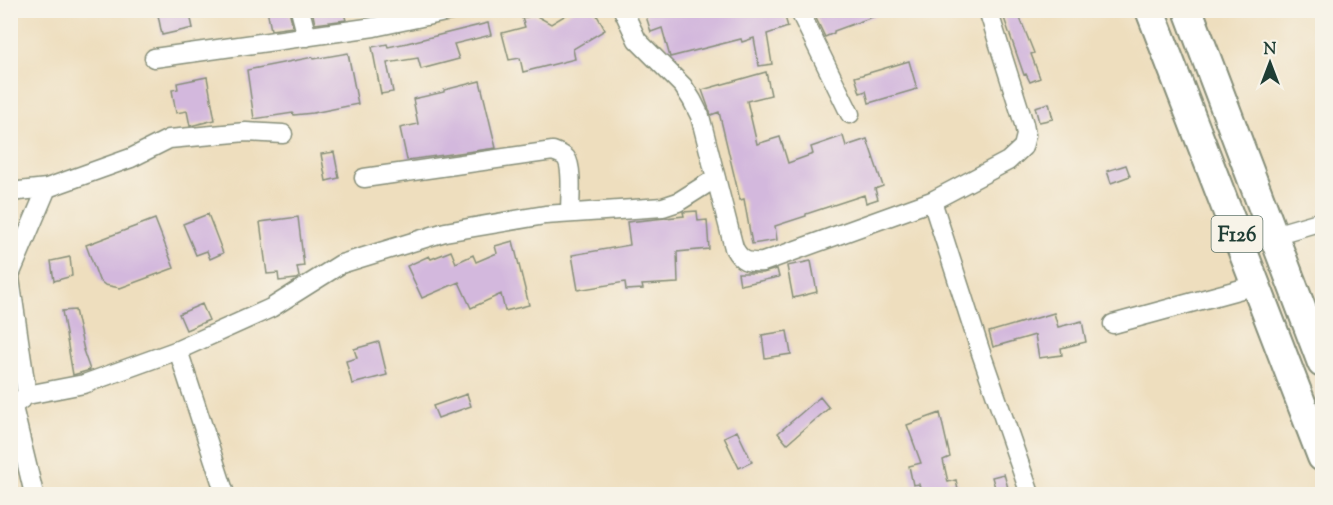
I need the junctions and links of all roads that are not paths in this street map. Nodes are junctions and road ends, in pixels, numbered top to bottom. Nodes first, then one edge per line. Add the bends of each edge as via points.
1 (300, 10) edge
2 (455, 10) edge
3 (623, 10) edge
4 (800, 10) edge
5 (988, 10) edge
6 (1150, 10) edge
7 (1188, 10) edge
8 (307, 37) junction
9 (154, 58) dead end
10 (1211, 70) junction
11 (1178, 83) junction
12 (850, 114) dead end
13 (283, 134) dead end
14 (364, 178) dead end
15 (716, 178) junction
16 (47, 188) junction
17 (10, 192) edge
18 (932, 201) junction
19 (570, 212) junction
20 (1323, 221) edge
21 (1274, 235) junction
22 (10, 276) edge
23 (1256, 285) junction
24 (1113, 324) dead end
25 (178, 350) junction
26 (1323, 363) edge
27 (27, 395) junction
28 (12, 408) edge
29 (1323, 457) edge
30 (33, 495) edge
31 (225, 495) edge
32 (1030, 495) edge

1 - 8 street
2 - 8 street
3 - 15 street via 637,40 693,100
4 - 12 street
5 - 18 street via 1024,124 1023,147 1008,161
6 - 11 main road, F126
7 - 10 main road, F126
8 - 9 street
10 - 11 main road
10 - 21 main road, F126
11 - 23 main road, F126
13 - 16 street via 246,132 169,139 131,158
14 - 19 street via 553,151 567,159
15 - 18 street via 734,248 740,259 750,263 763,262
15 - 19 street via 663,207
16 - 17 street
16 - 22 street
18 - 32 street
19 - 25 street via 445,232 341,264 271,308
20 - 21 street
21 - 26 main road, F126
22 - 27 street
23 - 24 street
23 - 29 main road, F126
25 - 27 street via 84,384
25 - 31 street
27 - 28 street
28 - 30 street

